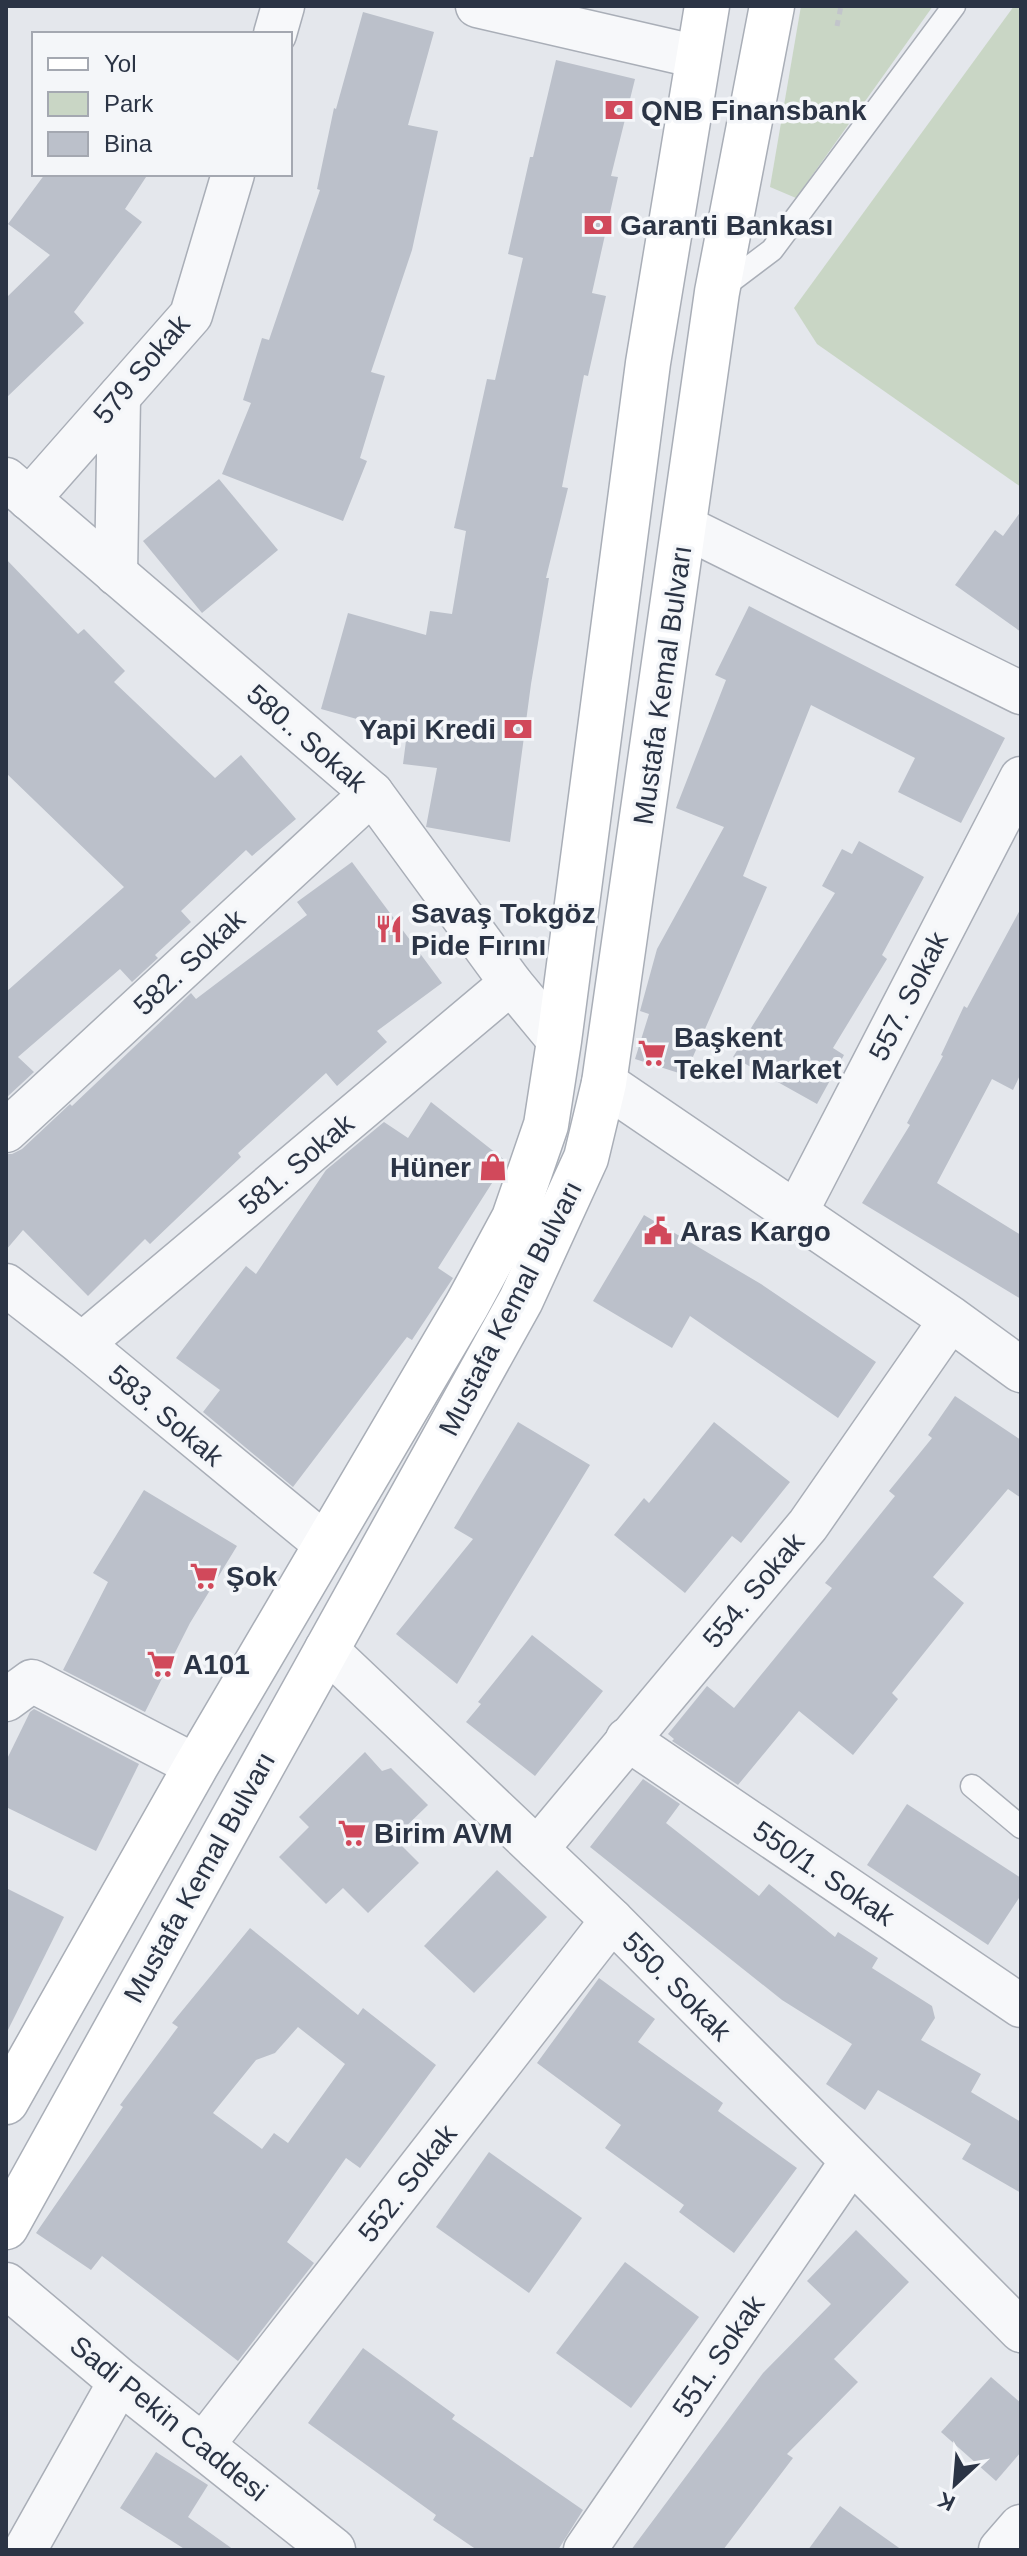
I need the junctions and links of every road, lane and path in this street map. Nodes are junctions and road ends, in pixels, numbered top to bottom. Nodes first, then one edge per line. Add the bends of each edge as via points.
1 (283, 6) edge
2 (477, 6) edge
3 (707, 6) edge
4 (772, 6) edge
5 (841, 6) edge
6 (954, 6) edge
7 (837, 26) dead end
8 (276, 32) edge
9 (698, 57) junction
10 (232, 176) edge
11 (717, 292) junction
12 (119, 397) junction
13 (18, 489) edge
14 (685, 527) junction
15 (116, 574) junction
16 (1021, 693) edge
17 (1021, 778) edge
18 (372, 793) junction
19 (511, 983) junction
20 (559, 1041) junction
21 (604, 1083) junction
22 (6, 1131) edge
23 (796, 1213) junction
24 (6, 1285) edge
25 (951, 1319) junction
26 (82, 1344) junction
27 (1021, 1370) edge
28 (326, 1545) junction
29 (326, 1649) junction
30 (6, 1700) edge
31 (627, 1739) junction
32 (196, 1766) junction
33 (972, 1786) dead end
34 (1021, 1827) edge
35 (537, 1849) junction
36 (612, 1920) junction
37 (1021, 2006) edge
38 (6, 2102) edge
39 (851, 2162) junction
40 (6, 2227) edge
41 (6, 2285) edge
42 (1021, 2331) edge
43 (120, 2381) junction
44 (203, 2445) junction
45 (1021, 2527) edge
46 (25, 2550) edge
47 (333, 2550) edge
48 (585, 2550) edge
49 (1001, 2550) edge

1 - 8 street
2 - 9 street
3 - 9 main road, Mustafa Kemal Bulvarı
4 - 11 main road, Mustafa Kemal Bulvarı
5 - 7 path
6 - 11 lane via 772,250
9 - 20 main road, Mustafa Kemal Bulvarı via 648,363
10 - 12 street, 579 Sokak via 191,315
11 - 14 main road, Mustafa Kemal Bulvarı
12 - 13 street, 579 Sokak
12 - 15 street
13 - 15 street, 580.. Sokak
14 - 16 street
14 - 21 main road, Mustafa Kemal Bulvarı
15 - 18 street, 580.. Sokak
17 - 23 street, 557. Sokak
18 - 19 street, 580.. Sokak
18 - 22 street, 582. Sokak
19 - 20 street, 580.. Sokak
19 - 26 street, 581. Sokak
20 - 28 main road, Mustafa Kemal Bulvarı via 546,1125 514,1218
21 - 23 street
21 - 29 main road, Mustafa Kemal Bulvarı via 586,1158 533,1274
23 - 25 street
24 - 26 street, 583. Sokak
25 - 27 street
25 - 31 street, 554. Sokak via 808,1525
26 - 28 street, 583. Sokak
28 - 32 main road, Mustafa Kemal Bulvarı
29 - 35 street, 550. Sokak
29 - 40 main road, Mustafa Kemal Bulvarı
30 - 32 street via 32,1681
31 - 35 street, 554. Sokak
31 - 37 street, 550/1. Sokak
32 - 38 main road, Mustafa Kemal Bulvarı
33 - 34 lane
35 - 36 street, 550. Sokak
36 - 39 street, 550. Sokak
36 - 44 street, 552. Sokak
39 - 42 street, 550. Sokak
39 - 48 street, 551. Sokak
41 - 43 street, Sadi Pekin Caddesi
43 - 44 street, Sadi Pekin Caddesi
43 - 46 street
44 - 47 street, Sadi Pekin Caddesi
45 - 49 street

